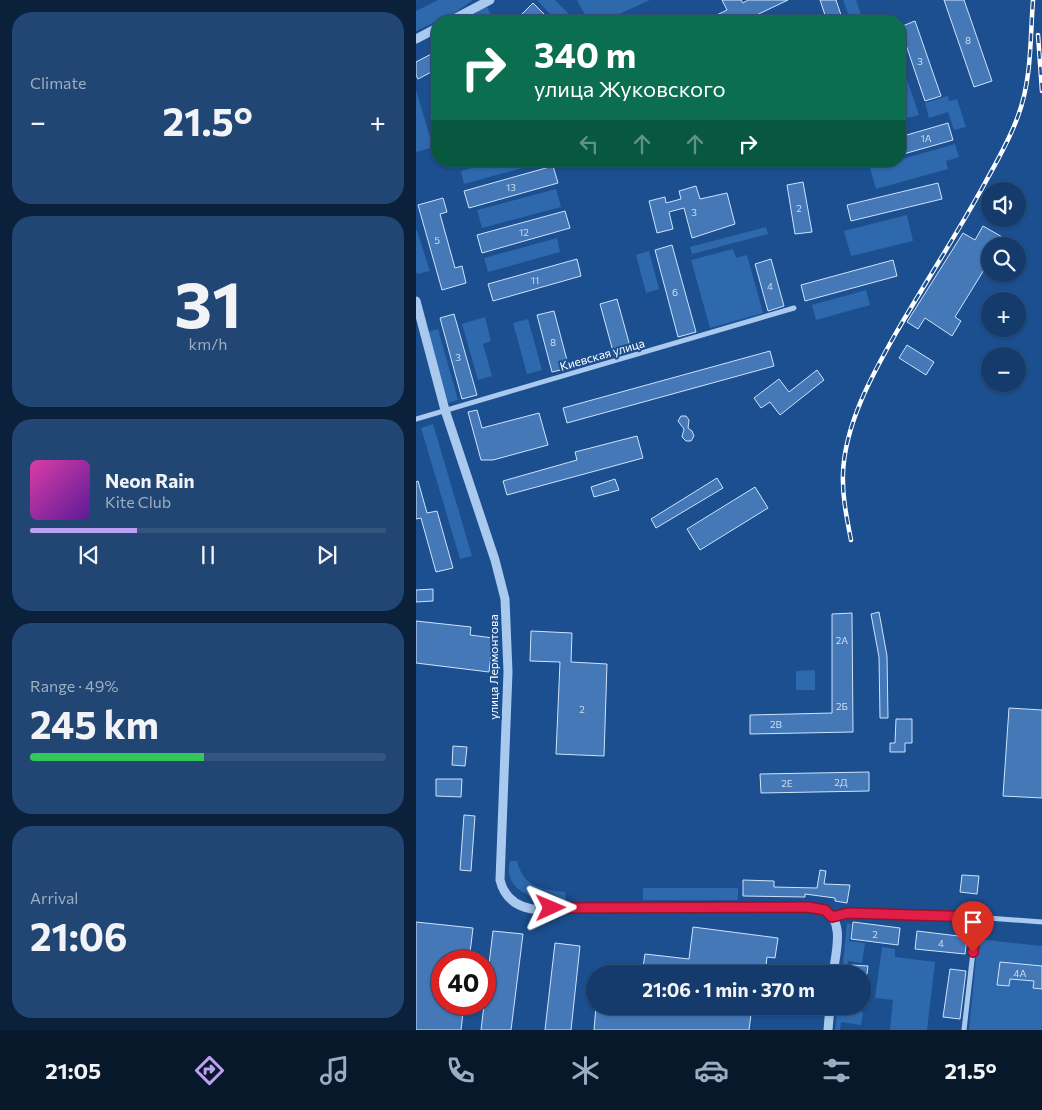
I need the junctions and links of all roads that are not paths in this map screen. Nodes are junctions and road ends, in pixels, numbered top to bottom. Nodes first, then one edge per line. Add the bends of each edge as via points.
1 (490, 0) edge
2 (461, 15) edge
3 (431, 31) edge
4 (416, 39) edge
5 (416, 301) edge
6 (794, 308) dead end
7 (445, 410) junction
8 (416, 419) edge
9 (832, 917) junction
10 (977, 917) junction
11 (1042, 922) edge
12 (834, 965) edge
13 (829, 1015) edge
14 (828, 1030) edge
15 (964, 1030) edge

1 - 2 street
3 - 4 street
5 - 7 street, улица Лермонтова
6 - 7 street, Киевская улица
7 - 8 street, Киевская улица
7 - 9 street, улица Лермонтова via 496,560 505,599 508,672 502,890 521,907 532,909 808,907 825,910
9 - 10 street via 848,913
9 - 12 street via 838,929
10 - 11 street
10 - 15 street
13 - 14 street

